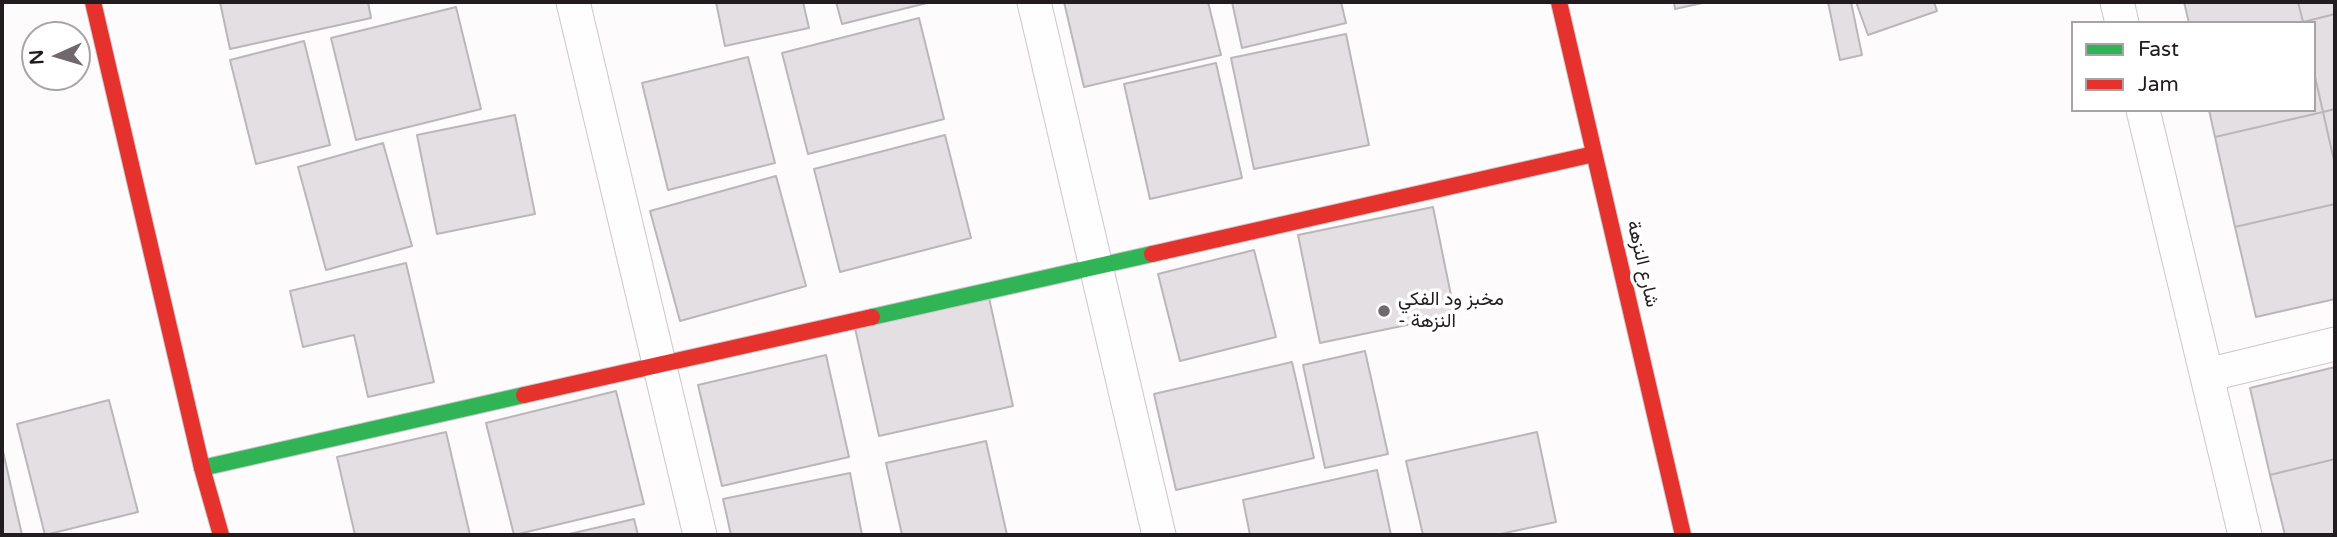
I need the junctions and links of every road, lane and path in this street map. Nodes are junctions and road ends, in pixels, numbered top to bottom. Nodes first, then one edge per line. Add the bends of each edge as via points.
1 (93, 2) edge
2 (573, 2) edge
3 (1034, 2) edge
4 (1559, 2) edge
5 (2117, 2) edge
6 (2122, 21) edge
7 (2143, 112) edge
8 (1594, 153) junction
9 (1096, 266) junction
10 (2335, 345) edge
11 (661, 365) junction
12 (2207, 375) junction
13 (202, 468) junction
14 (217, 534) edge
15 (700, 535) edge
16 (1159, 535) edge
17 (1683, 535) edge
18 (2245, 535) edge

1 - 13 street
2 - 11 street
3 - 9 street
4 - 8 street, شارع النزهة
5 - 6 street
7 - 12 street
8 - 9 street
8 - 17 street, شارع النزهة
9 - 11 street
9 - 16 street
10 - 12 street
11 - 13 street
11 - 15 street
12 - 18 street
13 - 14 street

